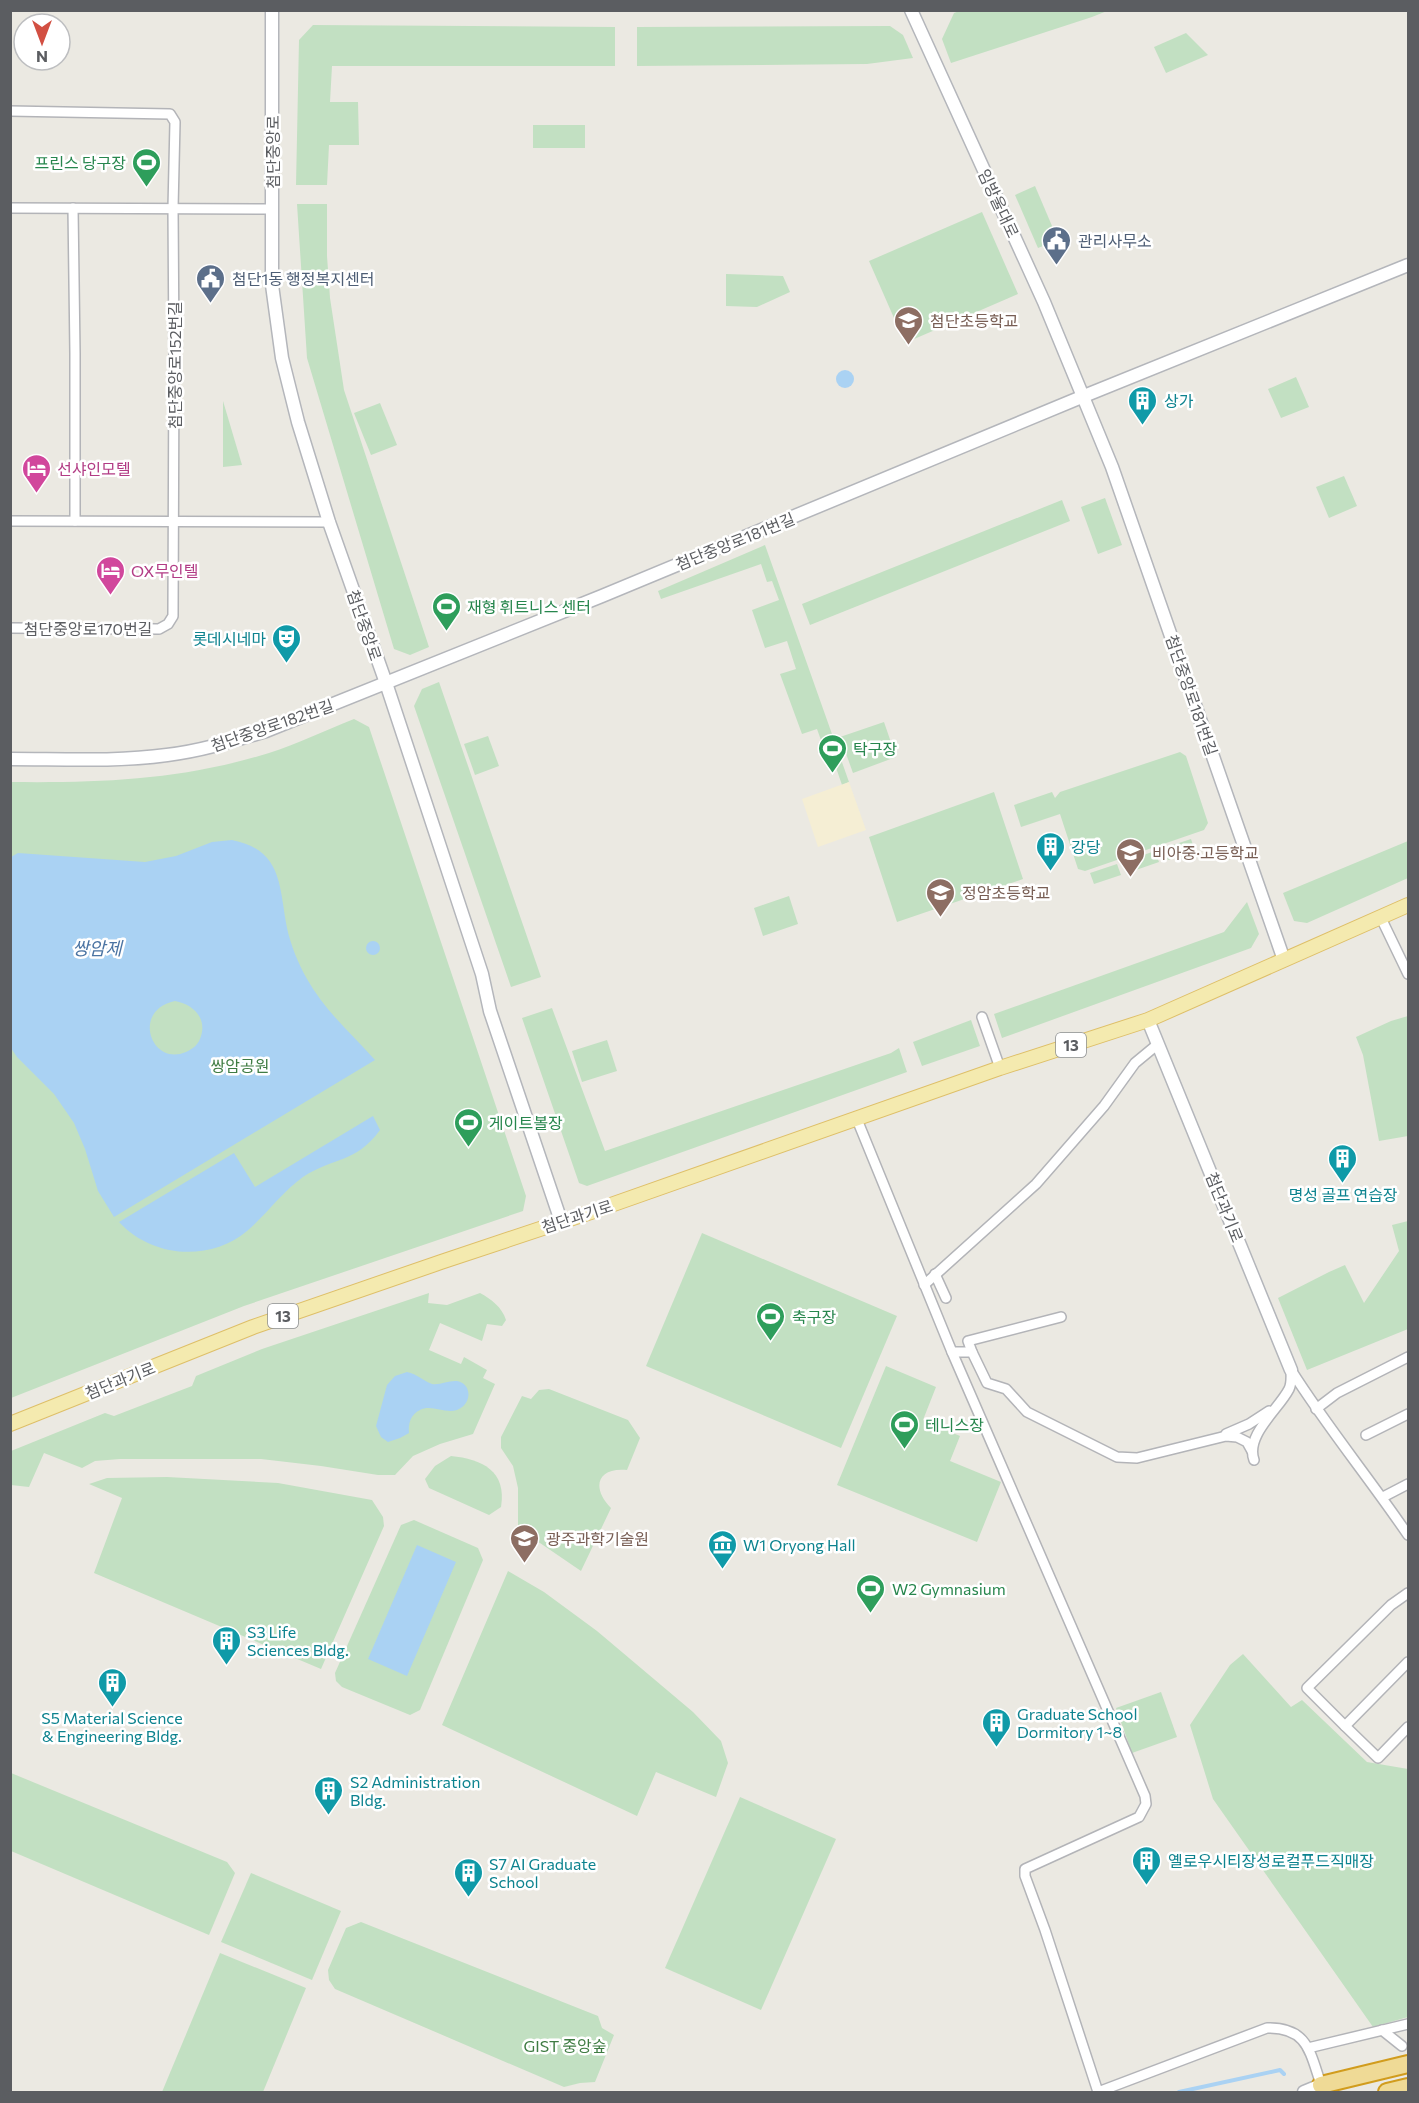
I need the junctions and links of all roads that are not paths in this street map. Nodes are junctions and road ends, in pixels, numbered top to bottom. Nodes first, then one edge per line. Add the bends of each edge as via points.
1 (272, 10) edge
2 (911, 10) edge
3 (10, 111) edge
4 (10, 208) edge
5 (72, 208) junction
6 (172, 208) junction
7 (272, 209) junction
8 (1408, 265) edge
9 (1084, 396) junction
10 (10, 521) edge
11 (75, 521) junction
12 (174, 522) junction
13 (329, 522) junction
14 (10, 628) edge
15 (386, 683) junction
16 (10, 759) edge
17 (1408, 905) edge
18 (1381, 918) junction
19 (1284, 960) junction
20 (1408, 974) edge
21 (982, 1017) dead end
22 (1148, 1020) junction
23 (1158, 1044) junction
24 (1000, 1068) junction
25 (856, 1117) junction
26 (561, 1221) junction
27 (935, 1274) junction
28 (924, 1285) junction
29 (946, 1298) dead end
30 (1061, 1317) dead end
31 (952, 1352) junction
32 (972, 1352) junction
33 (1408, 1357) edge
34 (1291, 1370) junction
35 (1275, 1406) junction
36 (1316, 1409) junction
37 (1408, 1414) edge
38 (10, 1424) edge
39 (1366, 1435) dead end
40 (1221, 1436) junction
41 (1408, 1484) edge
42 (1383, 1497) junction
43 (1408, 1535) edge
44 (1408, 1593) edge
45 (1408, 1662) edge
46 (1345, 1726) junction
47 (1408, 1727) edge
48 (1408, 2024) edge
49 (1382, 2030) junction
50 (1402, 2046) dead end
51 (1308, 2048) junction
52 (1408, 2064) edge
53 (1408, 2087) edge
54 (1323, 2089) edge
55 (1098, 2092) edge
56 (1304, 2092) edge
57 (1388, 2092) edge

1 - 7 street, 첨단중앙로
2 - 9 street, 임방울대로
3 - 6 street, 첨단중앙로152번길 via 170,114 175,123
4 - 5 street
5 - 6 street
5 - 11 street
6 - 7 street
6 - 12 street, 첨단중앙로152번길
7 - 13 street, 첨단중앙로 via 272,285 282,358
8 - 9 street, 첨단중앙로181번길
9 - 15 street, 첨단중앙로181번길
9 - 19 street, 첨단중앙로181번길
10 - 11 street
11 - 12 street
12 - 13 street
12 - 14 street, 첨단중앙로170번길 via 172,616 168,624 159,629
13 - 15 street, 첨단중앙로
15 - 16 street, 첨단중앙로182번길 via 266,731 196,751 138,758
15 - 26 street, 첨단중앙로
17 - 18 main road, 첨단과기로 / 13
18 - 19 main road, 첨단과기로 / 13
18 - 20 street
19 - 22 main road, 첨단과기로 / 13
21 - 24 street
22 - 23 street, 첨단과기로
22 - 24 main road, 첨단과기로 / 13
23 - 27 street via 1135,1063 1104,1106 1036,1184
23 - 34 street, 첨단과기로
24 - 25 main road, 첨단과기로 / 13
25 - 26 main road, 첨단과기로 / 13
25 - 28 street
26 - 38 main road, 첨단과기로 / 13 via 253,1327
27 - 28 street
27 - 29 street
28 - 31 street
30 - 32 street via 968,1341
31 - 32 street
31 - 55 street via 1146,1800 1139,1817 1025,1869
32 - 40 street via 987,1383 1006,1389 1027,1412 1117,1457 1137,1458
33 - 36 street via 1337,1393
34 - 35 street via 1289,1388
34 - 36 street
35 - 40 street via 1249,1425
35 - 40 street via 1254,1440 1253,1456 1250,1445 1242,1439
36 - 42 street
37 - 39 street
41 - 42 street
42 - 43 street
44 - 46 street via 1307,1688
45 - 46 street
46 - 47 street via 1378,1758
48 - 49 street
49 - 50 street
49 - 51 street
51 - 54 street
51 - 55 street via 1294,2032 1267,2028
52 - 54 highway
53 - 57 highway
54 - 56 street

